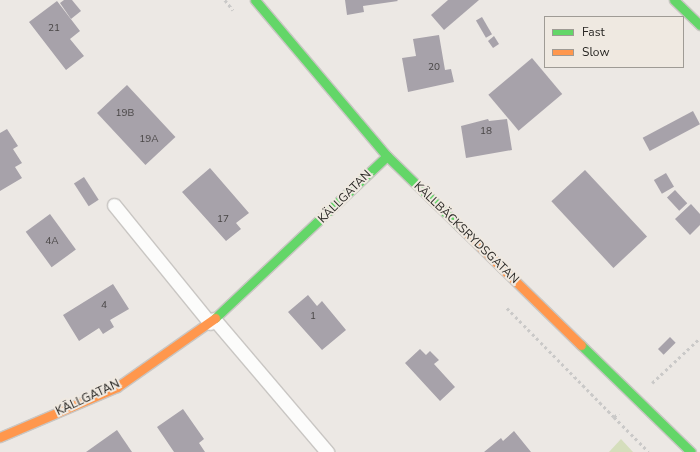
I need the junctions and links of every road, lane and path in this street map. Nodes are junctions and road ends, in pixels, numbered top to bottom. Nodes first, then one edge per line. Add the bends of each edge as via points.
1 (255, 0) edge
2 (674, 0) edge
3 (700, 25) edge
4 (387, 156) junction
5 (114, 205) dead end
6 (212, 321) junction
7 (614, 417) dead end
8 (0, 437) edge
9 (327, 452) edge
10 (649, 452) edge
11 (691, 452) edge

1 - 4 main road, KÄLLBÄCKSRYDSGATAN
2 - 3 main road
4 - 6 main road, KÄLLGATAN
4 - 11 main road, KÄLLBÄCKSRYDSGATAN
5 - 6 lane
6 - 8 main road, KÄLLGATAN via 117,386
6 - 9 lane
7 - 10 path

